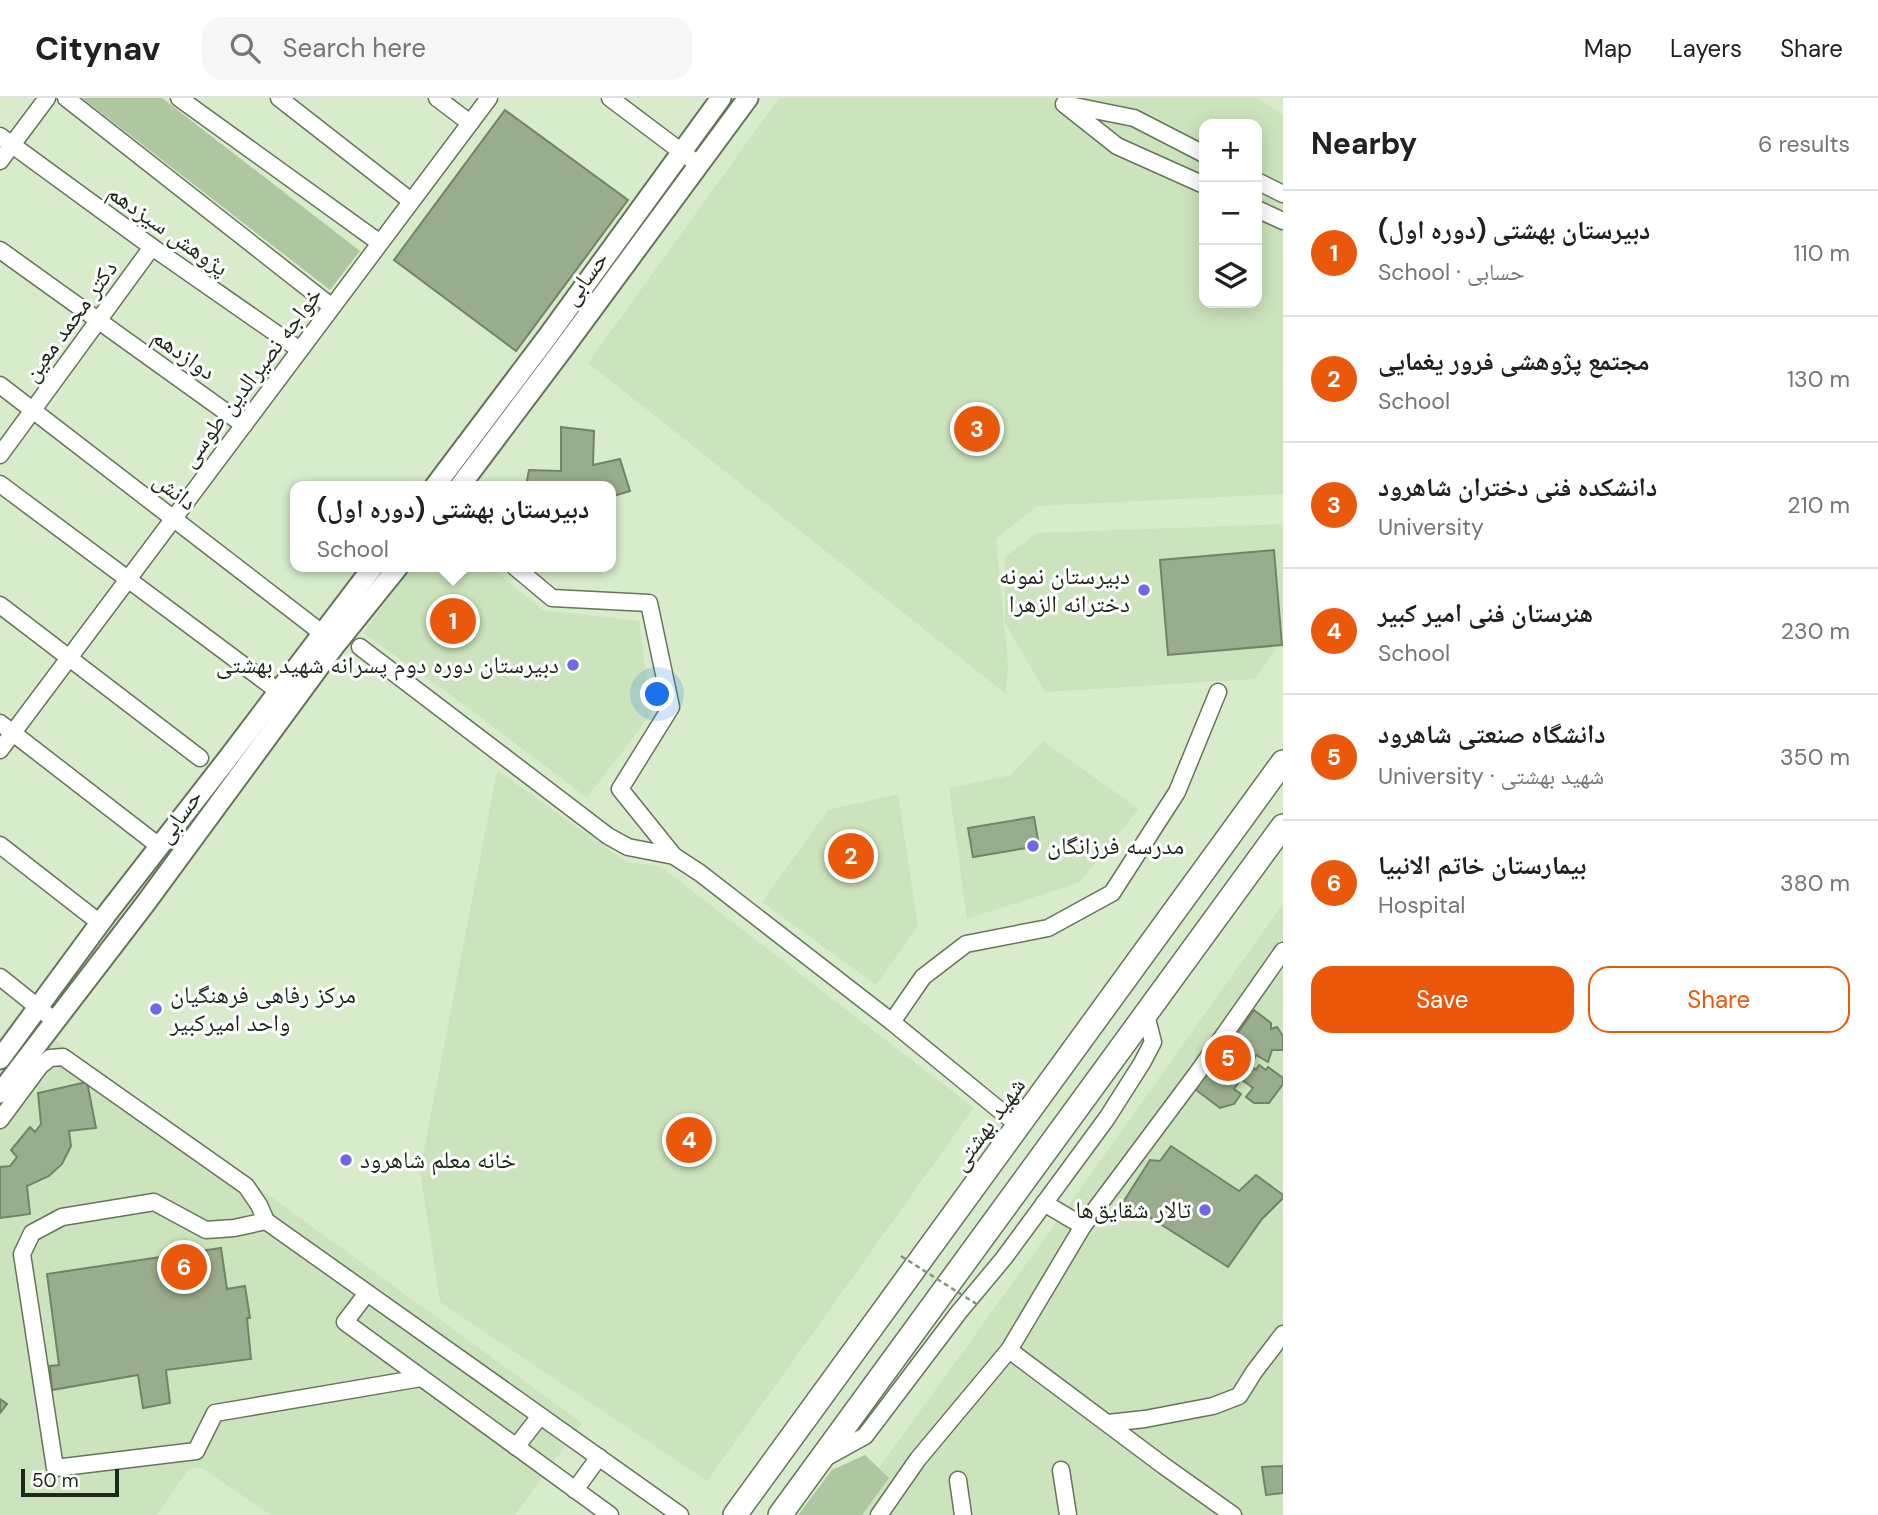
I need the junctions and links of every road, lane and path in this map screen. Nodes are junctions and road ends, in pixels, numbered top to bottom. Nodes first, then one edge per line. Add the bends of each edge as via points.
1 (47, 98) edge
2 (66, 98) edge
3 (180, 98) edge
4 (279, 98) edge
5 (437, 98) edge
6 (489, 98) edge
7 (610, 98) edge
8 (722, 98) edge
9 (748, 98) edge
10 (470, 123) junction
11 (6, 141) edge
12 (1199, 151) edge
13 (682, 152) junction
14 (0, 161) edge
15 (699, 165) junction
16 (1259, 182) edge
17 (1199, 184) edge
18 (1283, 194) edge
19 (411, 201) junction
20 (1262, 211) edge
21 (1283, 221) edge
22 (380, 243) junction
23 (152, 247) junction
24 (0, 250) edge
25 (332, 307) junction
26 (98, 321) junction
27 (300, 350) junction
28 (0, 385) edge
29 (33, 410) junction
30 (244, 425) junction
31 (0, 455) edge
32 (439, 481) edge
33 (464, 481) edge
34 (0, 484) edge
35 (173, 519) junction
36 (370, 572) edge
37 (393, 572) edge
38 (521, 572) edge
39 (128, 579) junction
40 (0, 605) edge
41 (328, 638) junction
42 (360, 647) dead end
43 (69, 657) junction
44 (278, 691) junction
45 (1218, 692) dead end
46 (6, 728) edge
47 (0, 750) edge
48 (200, 758) dead end
49 (1283, 762) edge
50 (1279, 831) edge
51 (0, 845) edge
52 (159, 846) junction
53 (674, 856) junction
54 (1205, 869) junction
55 (100, 923) junction
56 (1283, 951) edge
57 (0, 977) edge
58 (38, 1007) junction
59 (1146, 1014) junction
60 (55, 1021) junction
61 (892, 1022) junction
62 (0, 1059) edge
63 (0, 1093) edge
64 (0, 1120) edge
65 (1019, 1126) junction
66 (1044, 1203) junction
67 (266, 1221) junction
68 (1083, 1226) junction
69 (901, 1256) dead end
70 (367, 1293) junction
71 (978, 1305) dead end
72 (1283, 1334) edge
73 (1009, 1350) junction
74 (421, 1378) junction
75 (540, 1416) junction
76 (1108, 1423) junction
77 (516, 1447) junction
78 (599, 1457) junction
79 (820, 1461) junction
80 (1061, 1470) dead end
81 (958, 1480) dead end
82 (575, 1490) junction
83 (610, 1515) edge
84 (680, 1515) edge
85 (735, 1515) edge
86 (780, 1515) edge
87 (879, 1515) edge
88 (963, 1515) edge
89 (1068, 1515) edge
90 (1233, 1515) edge

1 - 11 street
2 - 25 street
3 - 22 street
4 - 19 street
5 - 10 street
6 - 10 street, خواجه نصیرالدین طوسی
7 - 13 street
8 - 13 main road, حسابی
9 - 15 main road, حسابی
10 - 19 street, خواجه نصیرالدین طوسی
11 - 14 street
11 - 23 street, پژوهش سیزدهم
12 - 17 street via 1134,118 1064,104 1117,146
13 - 15 street
13 - 32 main road, حسابی
15 - 33 main road, حسابی
16 - 18 street
19 - 22 street, خواجه نصیرالدین طوسی
20 - 21 street
22 - 25 street, خواجه نصیرالدین طوسی
23 - 26 street, دکتر محمد معین
23 - 27 street, پژوهش سیزدهم
24 - 26 street, دوازدهم
25 - 27 street, خواجه نصیرالدین طوسی
26 - 29 street, دکتر محمد معین
26 - 30 street, دوازدهم
27 - 30 street, خواجه نصیرالدین طوسی
28 - 29 street, دانش
29 - 31 street, دکتر محمد معین
29 - 35 street, دانش
30 - 35 street, خواجه نصیرالدین طوسی
34 - 39 street
35 - 39 street, خواجه نصیرالدین طوسی
35 - 41 street, دانش
36 - 41 main road, حسابی
37 - 41 main road, حسابی
38 - 53 street via 552,598 649,603 671,707 620,789
39 - 43 street, خواجه نصیرالدین طوسی
39 - 44 street
40 - 43 street
41 - 44 main road, حسابی
41 - 60 main road, حسابی via 153,893
42 - 53 street via 608,836 628,848
43 - 46 street, خواجه نصیرالدین طوسی
43 - 48 street
44 - 52 main road, حسابی
45 - 61 street via 1177,792 1112,893 1048,928 966,944 923,977
46 - 47 street, خواجه نصیرالدین طوسی
46 - 52 street
49 - 54 highway, شهید بهشتی
50 - 54 highway via 1218,894 1210,893 1203,884
50 - 59 highway
51 - 55 street
52 - 55 main road, حسابی
53 - 61 street
54 - 65 highway, شهید بهشتی
55 - 58 main road, حسابی
56 - 68 street
57 - 58 street
58 - 60 street
58 - 62 main road, حسابی
59 - 66 street via 1153,1042 1142,1063
59 - 79 highway
60 - 63 main road, حسابی
61 - 65 street
64 - 67 street via 40,1066 50,1058 63,1057 246,1186
65 - 85 highway, شهید بهشتی
66 - 68 street
66 - 79 street via 865,1436
67 - 70 street
67 - 74 street via 205,1230 153,1202 62,1217 32,1233 22,1254 55,1468 196,1451 215,1413
68 - 73 street
69 - 71 path, bridge
70 - 74 street via 345,1322
70 - 75 street
72 - 76 street via 1239,1396 1213,1406
73 - 76 street
73 - 87 street via 918,1459
74 - 77 street
75 - 77 street
75 - 78 street
76 - 90 street
77 - 82 street
78 - 82 street
78 - 84 street
79 - 86 highway
80 - 89 street
81 - 88 street
82 - 83 street

